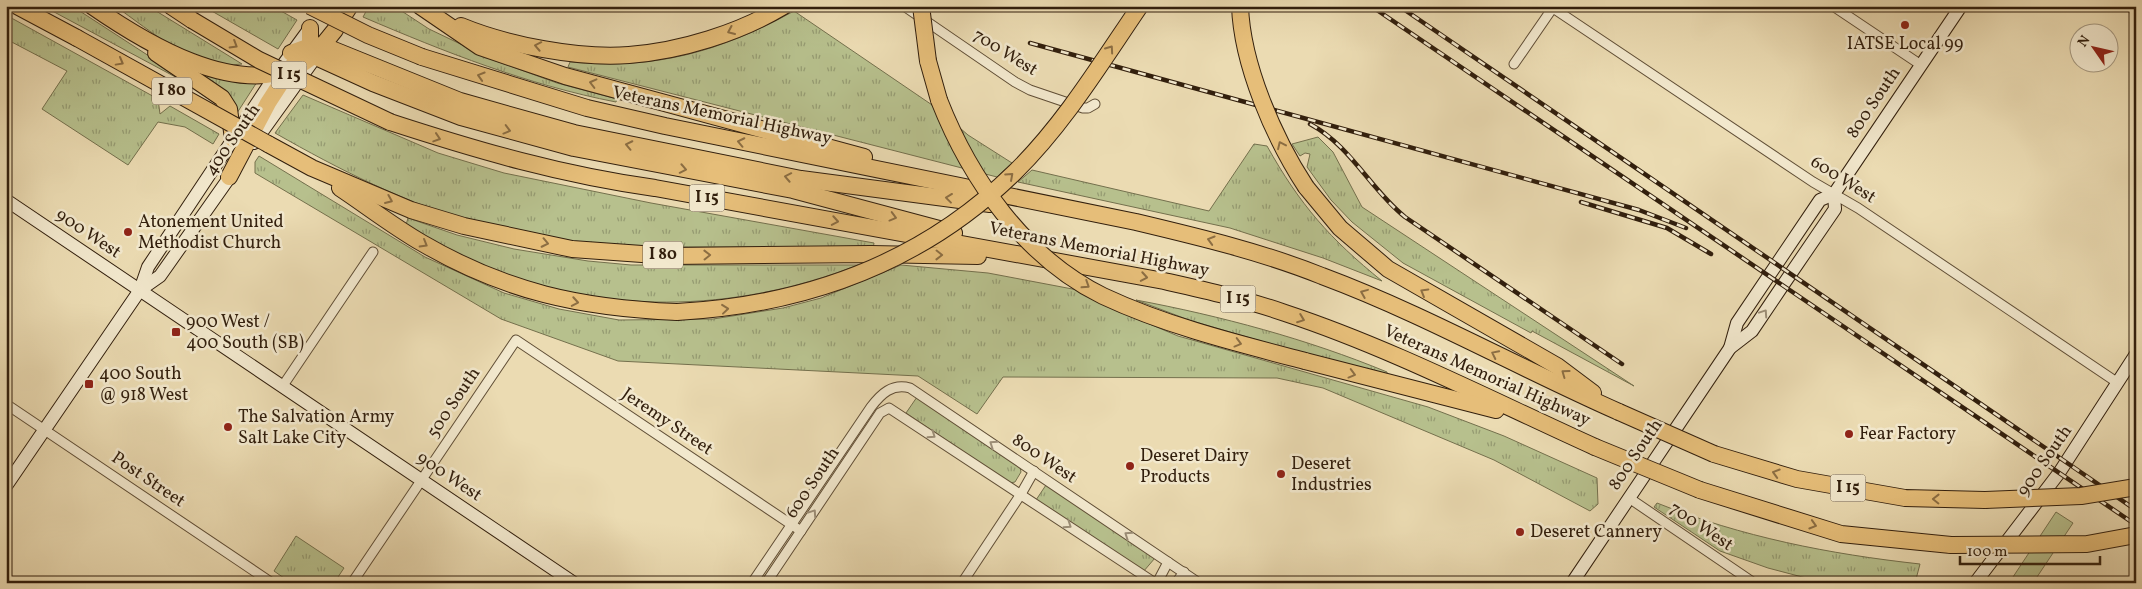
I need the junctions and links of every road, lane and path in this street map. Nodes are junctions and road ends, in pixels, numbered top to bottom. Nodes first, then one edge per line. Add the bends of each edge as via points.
1 (16, 6) edge
2 (92, 6) edge
3 (170, 6) edge
4 (308, 6) edge
5 (324, 6) edge
6 (352, 6) edge
7 (420, 6) edge
8 (904, 6) edge
9 (921, 6) edge
10 (1140, 6) edge
11 (1240, 6) edge
12 (1833, 6) edge
13 (1961, 6) edge
14 (2129, 6) edge
15 (1552, 7) edge
16 (780, 9) edge
17 (2136, 11) edge
18 (435, 15) junction
19 (335, 30) joint
20 (142, 39) junction
21 (305, 51) junction
22 (1514, 64) dead end
23 (1921, 65) junction
24 (1095, 104) dead end
25 (232, 139) junction
26 (312, 168) junction
27 (229, 177) junction
28 (1834, 194) junction
29 (1011, 197) junction
30 (6, 200) edge
31 (1136, 222) junction
32 (373, 252) dead end
33 (1027, 257) junction
34 (1087, 268) junction
35 (140, 290) junction
36 (516, 340) joint
37 (2136, 354) edge
38 (2118, 383) junction
39 (282, 387) junction
40 (6, 404) edge
41 (871, 407) joint
42 (1618, 412) junction
43 (1533, 419) junction
44 (44, 430) junction
45 (1034, 471) junction
46 (421, 480) junction
47 (6, 486) edge
48 (2136, 487) edge
49 (1021, 494) junction
50 (1629, 498) junction
51 (792, 524) junction
52 (801, 531) junction
53 (2136, 535) edge
54 (1168, 562) junction
55 (1184, 572) junction
56 (272, 583) edge
57 (352, 583) edge
58 (574, 583) edge
59 (752, 583) edge
60 (766, 583) edge
61 (962, 583) edge
62 (1156, 583) edge
63 (1176, 583) edge
64 (1199, 583) edge
65 (1572, 583) edge
66 (1754, 583) edge
67 (1975, 583) edge

1 -> 26 highway, I 80, bridge
2 - 20 highway
3 -> 33 highway, Veterans Memorial Highway / I 15, bridge via 259,60 390,122 493,156 594,180 665,190
4 - 21 highway
29 -> 4 highway, Veterans Memorial Highway / I 15, bridge via 587,108 422,57
5 - 21 main road, 400 South
6 - 19 main road
7 - 18 highway
8 - 24 street, 700 West via 1023,86 1082,108
9 -> 43 highway, bridge via 928,61 939,100 964,158 1000,209 1028,240 1064,271 1102,295 1186,329 1386,384
26 -> 10 highway, bridge via 420,242 493,279 568,301 636,311 677,312 758,304 823,288 881,265 920,245 962,217 1015,172 1040,145 1082,91
42 -> 11 highway, bridge via 1557,366 1388,270 1340,228 1306,187 1281,146 1245,46
12 - 23 street
13 - 23 main road, 800 South
14 - 17 street
15 - 22 street
15 - 28 street, 600 West
16 -> 18 highway via 722,34 682,46 628,55 571,53 486,36
29 -> 18 highway via 565,76 480,48
19 - 21 highway
20 - 21 highway via 198,64 257,75
20 - 25 highway via 161,59 222,98 229,109
21 - 25 main road, 400 South
21 - 27 main road, 400 South
21 - 27 highway via 268,104
31 -> 21 highway via 802,179 574,133
21 -> 34 highway via 433,107 503,129 574,148 792,190
23 - 28 main road, 800 South
25 - 35 main road, 400 South via 148,267
26 -> 33 highway, I 80 via 411,210 449,222 572,249 670,256 871,254
27 - 35 main road, 400 South via 160,276
28 - 38 street, 600 West
28 - 50 main road, 800 South via 1835,209 1752,331 1730,348
29 - 31 highway, Veterans Memorial Highway / I 15
30 - 35 main road, 900 West
42 -> 31 highway, Veterans Memorial Highway / I 15 via 1322,276 1205,238
32 - 39 street
33 - 34 highway, Veterans Memorial Highway / I 15
34 -> 43 highway, Veterans Memorial Highway / I 15 via 1210,291 1285,313 1392,355
35 - 39 main road, 900 West
35 - 44 main road, 400 South
36 - 46 street, 500 South
36 - 51 street, Jeremy Street
37 - 38 main road, 900 South
38 - 67 main road, 900 South via 2059,473
39 - 46 main road, 900 West
40 - 44 street, Post Street
45 -> 41 street, 800 West via 910,388 891,388
41 - 51 street, 600 South
48 -> 42 highway, Veterans Memorial Highway / I 15, bridge via 2081,496 1985,500 1906,498 1797,479 1714,454
43 -> 53 highway, Veterans Memorial Highway / I 15, bridge via 1700,490 1841,534 1951,544 2087,544
44 - 47 main road, 400 South
44 - 56 street, Post Street
45 - 49 street
54 -> 45 street, 800 West
46 - 57 street, 500 South
46 - 58 main road, 900 West
52 -> 49 street, 600 South via 886,408 892,408
49 - 61 street
49 -> 62 street
50 - 65 main road, 800 South
50 - 66 street, 700 West
51 - 52 street, Jeremy Street
51 - 59 street, 600 South
52 - 60 street, 600 South
54 - 55 street, 800 West
54 - 62 street
55 - 63 street
55 - 64 street, 800 West

